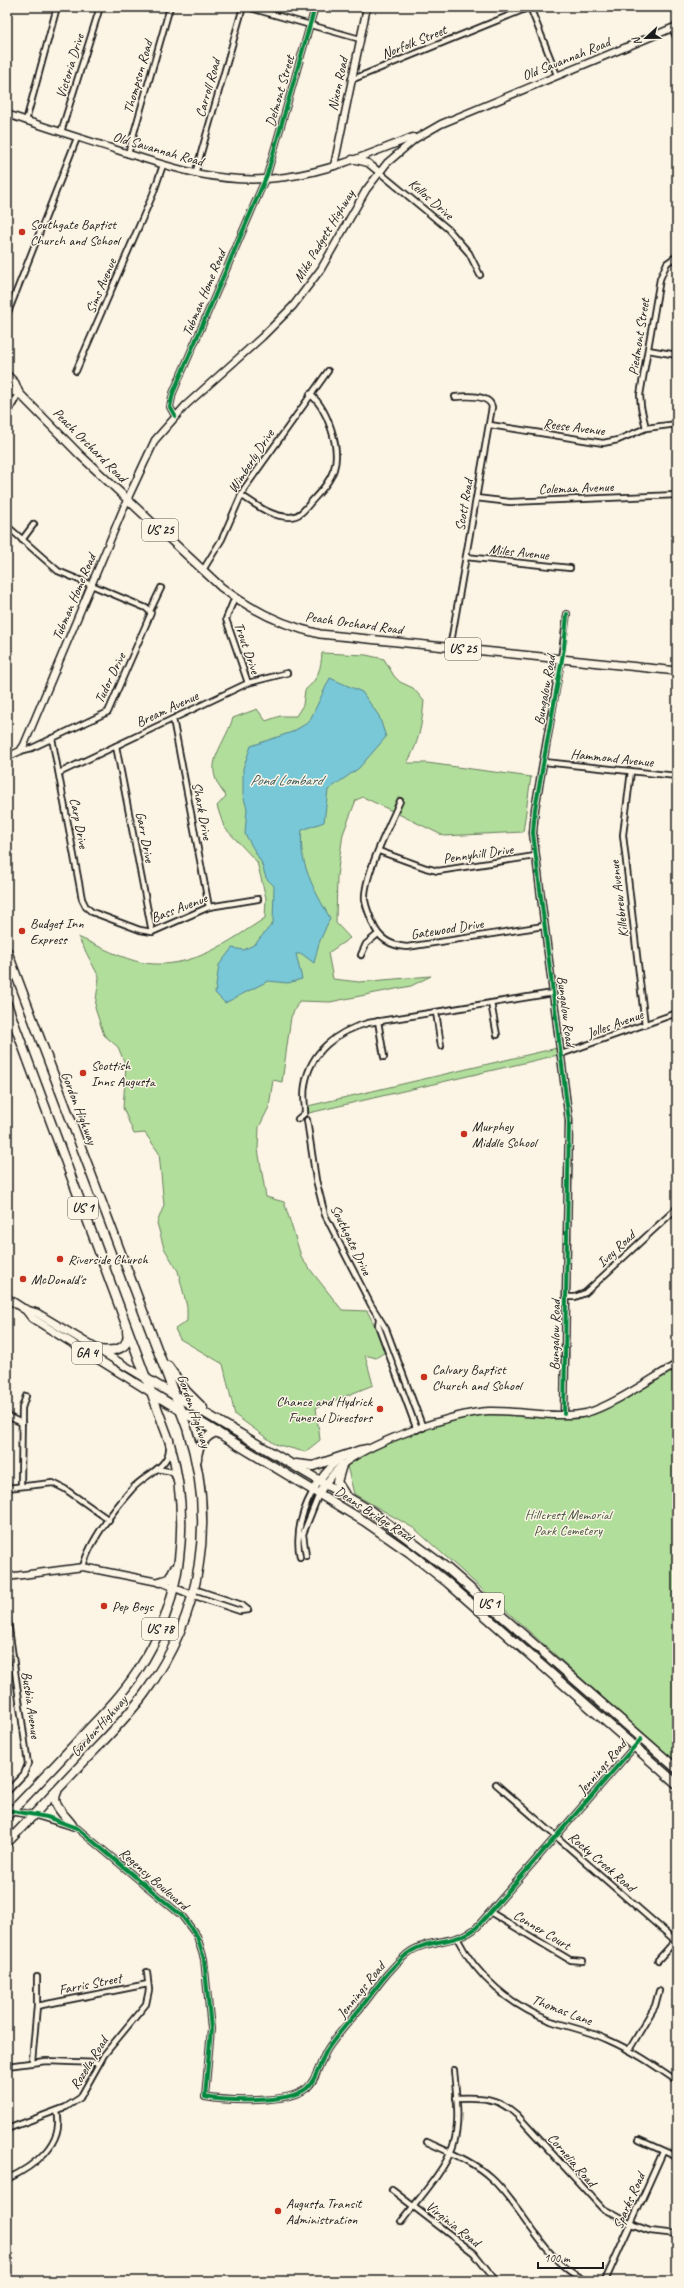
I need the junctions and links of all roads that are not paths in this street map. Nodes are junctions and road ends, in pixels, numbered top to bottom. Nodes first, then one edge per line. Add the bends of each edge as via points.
1 (57, 7) edge
2 (100, 7) edge
3 (170, 7) edge
4 (243, 7) edge
5 (247, 7) edge
6 (314, 7) edge
7 (367, 7) edge
8 (530, 7) edge
9 (310, 24) junction
10 (675, 27) edge
11 (360, 39) junction
12 (677, 39) edge
13 (557, 75) junction
14 (351, 80) junction
15 (7, 114) edge
16 (465, 114) joint
17 (26, 121) junction
18 (61, 132) junction
19 (426, 132) junction
20 (77, 138) junction
21 (128, 154) junction
22 (352, 159) junction
23 (163, 165) junction
24 (334, 166) junction
25 (379, 172) junction
26 (195, 174) junction
27 (264, 179) junction
28 (677, 256) edge
29 (480, 274) dead end
30 (7, 315) edge
31 (648, 350) junction
32 (677, 355) edge
33 (76, 371) dead end
34 (328, 371) dead end
35 (7, 375) edge
36 (7, 390) edge
37 (19, 393) junction
38 (310, 394) junction
39 (455, 397) dead end
40 (7, 415) edge
41 (175, 416) junction
42 (677, 424) edge
43 (490, 425) junction
44 (646, 428) junction
45 (241, 495) junction
46 (677, 495) edge
47 (476, 498) junction
48 (127, 500) junction
49 (34, 524) dead end
50 (7, 526) edge
51 (22, 540) junction
52 (466, 557) junction
53 (570, 568) dead end
54 (203, 570) junction
55 (92, 586) junction
56 (161, 588) dead end
57 (236, 598) junction
58 (150, 612) junction
59 (567, 614) dead end
60 (450, 648) junction
61 (561, 659) junction
62 (677, 671) edge
63 (287, 673) dead end
64 (248, 684) junction
65 (173, 719) junction
66 (52, 738) junction
67 (116, 746) junction
68 (20, 751) junction
69 (7, 757) edge
70 (544, 762) junction
71 (631, 771) junction
72 (59, 772) junction
73 (677, 776) edge
74 (400, 801) dead end
75 (379, 851) junction
76 (536, 856) junction
77 (258, 899) dead end
78 (209, 907) junction
79 (88, 909) joint
80 (544, 926) junction
81 (152, 932) junction
82 (378, 934) junction
83 (7, 951) edge
84 (361, 955) dead end
85 (553, 993) junction
86 (491, 1003) junction
87 (7, 1004) edge
88 (436, 1012) junction
89 (677, 1013) edge
90 (378, 1021) junction
91 (645, 1025) junction
92 (497, 1035) dead end
93 (441, 1046) dead end
94 (561, 1054) junction
95 (384, 1057) dead end
96 (298, 1119) dead end
97 (307, 1120) dead end
98 (677, 1208) edge
99 (566, 1297) junction
100 (7, 1298) edge
101 (24, 1309) junction
102 (126, 1322) junction
103 (152, 1333) junction
104 (100, 1350) junction
105 (677, 1364) edge
106 (147, 1378) junction
107 (152, 1393) junction
108 (175, 1395) junction
109 (26, 1396) dead end
110 (180, 1410) junction
111 (564, 1414) junction
112 (7, 1416) edge
113 (218, 1421) junction
114 (22, 1423) junction
115 (420, 1429) junction
116 (217, 1432) junction
117 (169, 1440) junction
118 (370, 1448) junction
119 (349, 1454) junction
120 (286, 1461) junction
121 (342, 1465) junction
122 (197, 1466) junction
123 (157, 1469) junction
124 (322, 1482) junction
125 (21, 1486) junction
126 (179, 1486) junction
127 (7, 1488) edge
128 (316, 1492) junction
129 (351, 1499) junction
130 (109, 1520) junction
131 (182, 1533) junction
132 (306, 1556) dead end
133 (300, 1557) dead end
134 (83, 1567) junction
135 (7, 1577) edge
136 (159, 1582) junction
137 (174, 1587) junction
138 (193, 1592) junction
139 (7, 1614) edge
140 (14, 1667) junction
141 (7, 1669) edge
142 (641, 1739) junction
143 (635, 1747) junction
144 (677, 1769) edge
145 (496, 1784) dead end
146 (677, 1784) edge
147 (60, 1786) junction
148 (7, 1792) edge
149 (9, 1813) edge
150 (34, 1815) junction
151 (72, 1825) junction
152 (556, 1837) junction
153 (7, 1843) edge
154 (490, 1912) junction
155 (457, 1938) junction
156 (676, 1942) edge
157 (658, 1960) dead end
158 (583, 1961) dead end
159 (147, 1972) dead end
160 (37, 1977) dead end
161 (148, 1984) junction
162 (659, 1991) dead end
163 (36, 2006) junction
164 (629, 2050) junction
165 (32, 2062) junction
166 (100, 2062) junction
167 (7, 2066) edge
168 (454, 2070) dead end
169 (677, 2081) edge
170 (205, 2098) joint
171 (456, 2098) junction
172 (57, 2111) junction
173 (7, 2129) edge
174 (639, 2140) dead end
175 (427, 2142) dead end
176 (663, 2152) junction
177 (450, 2154) junction
178 (677, 2157) edge
179 (7, 2179) edge
180 (392, 2190) dead end
181 (413, 2207) junction
182 (401, 2222) dead end
183 (631, 2224) junction
184 (677, 2234) edge
185 (496, 2281) edge
186 (586, 2281) edge
187 (605, 2281) edge

1 - 17 street
2 - 18 street, Victoria Drive
3 - 21 street, Thompson Road
4 - 26 street, Carroll Road
5 - 9 street
6 - 9 street, Delmont Street
7 - 11 street, Nixon Road
8 - 13 street
8 - 14 street, Norfolk Street
9 - 11 street
9 - 27 street, Delmont Street
10 - 12 street
10 - 13 street, Old Savannah Road
11 - 14 street, Nixon Road
13 - 16 street, Old Savannah Road
14 - 24 street, Nixon Road
15 - 17 street, Old Savannah Road
16 - 19 street, Mike Padgett Highway
17 - 18 street, Old Savannah Road
18 - 20 street, Old Savannah Road
19 - 22 street, Old Savannah Road
19 - 25 street, Mike Padgett Highway via 400,150
20 - 21 street, Old Savannah Road
20 - 30 street
21 - 23 street, Old Savannah Road
22 - 24 street, Old Savannah Road
22 - 25 street, Kellos Drive via 368,163
23 - 26 street, Old Savannah Road
23 - 33 street, Sims Avenue via 153,194
24 - 27 street, Old Savannah Road via 298,175
25 - 29 street, Kellos Drive via 448,229 469,253
25 - 41 street, Mike Padgett Highway via 321,269 293,306
26 - 27 street, Old Savannah Road
27 - 41 street, Tubman Home Road via 172,397 170,407
28 - 31 street, Piedmont Street via 667,264 660,279
31 - 32 street
31 - 44 street, Piedmont Street via 640,400
34 - 38 street, Wimberly Drive
35 - 37 main road, Peach Orchard Road / US 25 via 15,383
36 - 37 main road
37 - 40 street
37 - 48 main road, Peach Orchard Road / US 25
38 - 45 street, Wimberly Drive
38 - 45 street via 324,411 335,449 335,467 326,485 302,512 293,517 271,514
39 - 43 street, Scott Road via 479,398 489,402 492,408
41 - 48 street, Tubman Home Road via 152,446
42 - 44 street, Reese Avenue
43 - 44 street, Reese Avenue via 603,443 618,440
43 - 47 street, Scott Road
45 - 54 street, Wimberly Drive via 222,540
46 - 47 street, Coleman Avenue via 510,502
47 - 52 street, Scott Road
48 - 54 main road, Peach Orchard Road / US 25
48 - 55 street, Tubman Home Road
49 - 51 street
50 - 51 street
51 - 55 street via 58,571
52 - 53 street, Miles Avenue
52 - 60 street, Scott Road
54 - 57 main road, Peach Orchard Road / US 25
55 - 58 street via 146,608
55 - 68 street, Tubman Home Road
56 - 58 street, Tudor Drive
57 - 60 main road, Peach Orchard Road / US 25 via 297,629 365,640
57 - 64 street, Trout Drive via 226,619
58 - 66 street, Tudor Drive via 108,712
59 - 61 street, Bungalow Road
60 - 61 main road, Peach Orchard Road / US 25
61 - 62 main road, Peach Orchard Road / US 25
61 - 70 street, Bungalow Road
63 - 64 street, Bream Avenue
64 - 65 street, Bream Avenue
65 - 67 street, Bream Avenue
65 - 78 street, Shark Drive
66 - 68 street, Tudor Drive
66 - 72 street, Carp Drive
67 - 72 street, Bream Avenue
67 - 81 street, Garr Drive
68 - 69 street
70 - 71 street, Hammond Avenue
70 - 76 street, Bungalow Road via 534,823
71 - 73 street, Hammond Avenue
71 - 91 street, Killebrew Avenue via 623,835
72 - 79 street, Carp Drive via 82,899
74 - 75 street
75 - 76 street, Pennyhill Drive via 438,871
75 - 82 street via 365,897
76 - 80 street, Bungalow Road
77 - 78 street, Bass Avenue
78 - 81 street, Bass Avenue
79 - 81 street, Bass Avenue via 140,930
80 - 82 street, Gatewood Drive via 407,947 391,943
80 - 85 street, Bungalow Road
82 - 84 street via 366,944
83 - 103 highway, Gordon Highway / US 1
85 - 86 street
85 - 94 street, Bungalow Road
86 - 88 street
86 - 92 street
87 - 102 highway, Gordon Highway / US 1
88 - 90 street
88 - 93 street
89 - 91 street, Jolles Avenue
90 - 95 street
90 - 96 street via 345,1030 320,1050 305,1085 305,1113
91 - 94 street, Jolles Avenue
94 - 99 street, Bungalow Road via 570,1146
97 - 115 street, Southgate Drive via 316,1180 325,1215 378,1319 378,1325
98 - 99 street, Ivey Road via 585,1293
99 - 111 street, Bungalow Road
100 - 101 main road, Deans Bridge Road / GA 4
101 - 104 main road, Deans Bridge Road / GA 4 via 37,1312
101 - 107 main road, Deans Bridge Road / GA 4 via 32,1318
102 - 104 highway via 128,1336 124,1346 116,1350
102 - 106 highway, Gordon Highway / US 1
103 - 108 highway, Gordon Highway / US 78
103 - 113 highway, US 1 via 178,1381
104 - 106 main road, Deans Bridge Road / GA 4
105 - 111 street via 594,1410 580,1414
106 - 107 highway, Gordon Highway / US 1
106 - 108 highway, Deans Bridge Road / GA 4
107 - 110 highway, Deans Bridge Road / US 1
107 - 117 highway, Gordon Highway / US 78
108 - 110 highway, Gordon Highway / US 78
108 - 113 highway, Deans Bridge Road / GA 4
109 - 114 street via 22,1408
110 - 116 highway, Deans Bridge Road / US 1
110 - 122 highway, Gordon Highway / US 78
111 - 115 street via 477,1412
112 - 114 street
113 - 120 highway, Deans Bridge Road / US 1
114 - 125 street
115 - 118 street
116 - 122 highway via 208,1435 199,1450
116 - 128 highway, Deans Bridge Road / US 1
117 - 123 street via 166,1461
117 - 126 highway, Gordon Highway / US 78
118 - 119 street
118 - 121 street
119 - 120 highway via 313,1466
119 - 124 street via 329,1468
120 - 124 highway, Deans Bridge Road / US 1
121 - 124 street
121 - 129 highway via 338,1475 338,1486
122 - 138 highway, Gordon Highway / US 78 via 203,1521 201,1552
123 - 126 street via 173,1472
123 - 130 street via 132,1488
124 - 128 street
124 - 129 highway, Deans Bridge Road / US 1
125 - 127 street
125 - 130 street via 53,1483
126 - 131 highway, Gordon Highway / US 78
128 - 132 street via 303,1534
128 - 133 street via 299,1529
128 - 143 highway, Deans Bridge Road / US 1 via 380,1531 423,1563
129 - 142 highway, Deans Bridge Road / US 1 via 448,1569
130 - 134 street via 86,1554
131 - 136 highway via 174,1571 169,1579
131 - 137 highway, Gordon Highway / US 78
134 - 135 street
134 - 136 street
136 - 137 street
137 - 138 street
137 - 149 highway, Gordon Highway / US 78 via 162,1625 136,1674 112,1704
138 - 138 street via 240,1610 248,1610 224,1598
138 - 147 highway, Gordon Highway / US 78 via 173,1646 145,1692 126,1717
139 - 140 street, Busbia Avenue
140 - 141 street
140 - 148 street, Busbia Avenue via 28,1764 24,1774
142 - 143 street, Jennings Road
142 - 144 highway, Deans Bridge Road / US 1
143 - 146 highway, Deans Bridge Road / US 1
143 - 152 street, Jennings Road
145 - 152 street, Rocky Creek Road
147 - 150 highway, Gordon Highway / US 78
147 - 151 highway via 55,1795 56,1803
149 - 150 street
150 - 151 street, Regency Boulevard
150 - 153 highway, Gordon Highway / US 78
151 - 170 street, Regency Boulevard via 182,1916 196,1936 204,1959 211,2029
152 - 154 street, Jennings Road
152 - 156 street, Rocky Creek Road
154 - 155 street, Jennings Road via 470,1933
154 - 158 street, Conner Court via 570,1960
155 - 164 street, Thomas Lane via 470,1960 483,1975 521,2007
155 - 170 street, Jennings Road via 417,1948 394,1966 336,2038 312,2081 303,2090 286,2097 250,2100
156 - 157 street, Rocky Creek Road
159 - 161 street, Rozella Road
160 - 163 street, Farris Street
161 - 163 street, Farris Street
161 - 166 street, Rozella Road via 146,2004
162 - 164 street via 655,2006
163 - 165 street, Farris Street
164 - 169 street, Thomas Lane
165 - 166 street
165 - 167 street
166 - 172 street, Rozella Road via 80,2098
168 - 171 street
171 - 177 street via 456,2132
171 - 183 street, Cornelia Road via 489,2098 509,2108 594,2202
172 - 173 street, Rozella Road
172 - 179 street via 55,2134 42,2157 28,2169
174 - 176 street
175 - 177 street
176 - 178 street
176 - 183 street, Sparks Road
177 - 181 street
177 - 186 street via 470,2163 491,2178 510,2198 560,2265
180 - 181 street, Virginia Road
181 - 182 street
181 - 185 street, Virginia Road via 474,2253
183 - 184 street, Cornelia Road via 658,2234
183 - 187 street, Sparks Road

